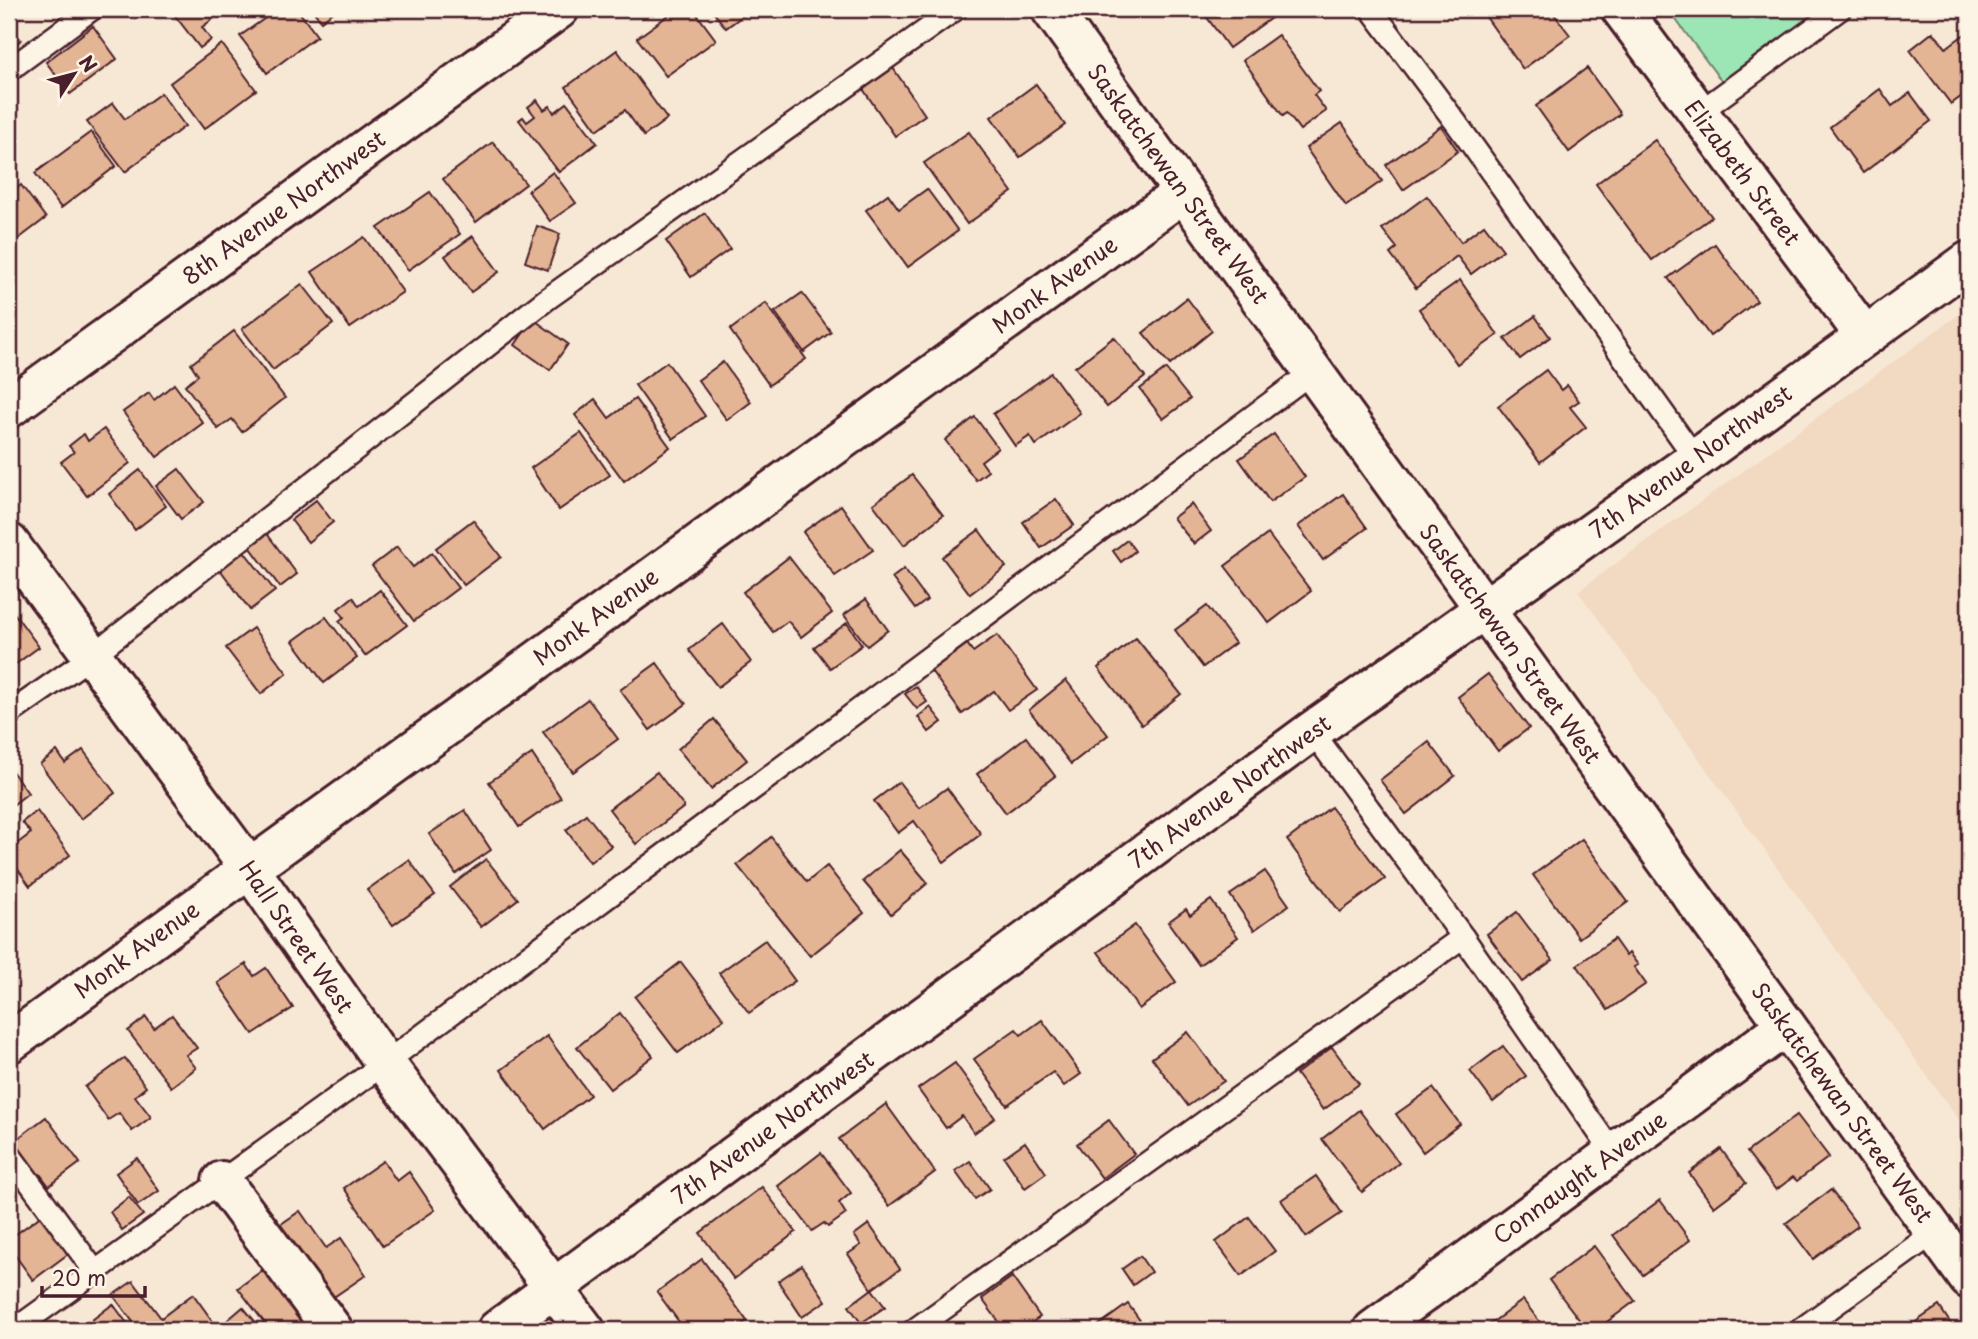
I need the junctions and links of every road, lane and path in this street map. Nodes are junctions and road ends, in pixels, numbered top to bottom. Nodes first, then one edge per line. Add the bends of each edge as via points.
1 (92, 9) edge
2 (559, 9) edge
3 (956, 9) edge
4 (1051, 9) edge
5 (1371, 9) edge
6 (1621, 9) edge
7 (1840, 9) edge
8 (9, 70) edge
9 (1697, 114) junction
10 (1184, 192) junction
11 (1969, 261) edge
12 (1865, 336) junction
13 (1312, 372) junction
14 (9, 408) edge
15 (1696, 459) junction
16 (9, 543) edge
17 (1485, 609) junction
18 (92, 656) junction
19 (9, 715) edge
20 (1312, 731) junction
21 (249, 868) junction
22 (1463, 937) junction
23 (1786, 1026) junction
24 (9, 1043) edge
25 (385, 1063) junction
26 (1613, 1153) junction
27 (9, 1154) edge
28 (222, 1181) junction
29 (1936, 1232) junction
30 (96, 1273) junction
31 (1969, 1279) edge
32 (554, 1289) junction
33 (14, 1330) edge
34 (333, 1330) edge
35 (497, 1330) edge
36 (585, 1330) edge
37 (914, 1330) edge
38 (1373, 1330) edge
39 (1800, 1330) edge

1 - 8 lane
2 - 14 street, 8th Avenue Northwest
3 - 18 lane via 547,299
4 - 10 street, Saskatchewan Street West
5 - 15 lane
6 - 9 street, Elizabeth Street
7 - 9 lane
9 - 12 street, Elizabeth Street
10 - 13 street, Saskatchewan Street West
10 - 21 street, Monk Avenue
11 - 12 street, 7th Avenue Northwest
12 - 15 street, 7th Avenue Northwest
13 - 17 street, Saskatchewan Street West
13 - 25 lane
15 - 17 street, 7th Avenue Northwest
16 - 18 street, Hall Street West
17 - 20 street, 7th Avenue Northwest
17 - 23 street, Saskatchewan Street West
18 - 19 lane
18 - 21 street, Hall Street West
20 - 22 lane
20 - 32 street, 7th Avenue Northwest
21 - 24 street, Monk Avenue
21 - 25 street, Hall Street West
22 - 26 lane
22 - 37 lane
23 - 26 street, Connaught Avenue
23 - 29 street, Saskatchewan Street West
25 - 28 lane
25 - 32 street, Hall Street West
26 - 38 street, Connaught Avenue
27 - 30 lane
28 - 30 lane
28 - 34 street
29 - 31 street, Saskatchewan Street West
29 - 39 lane
30 - 33 lane
32 - 35 street, 7th Avenue Northwest
32 - 36 street, Hall Street West

